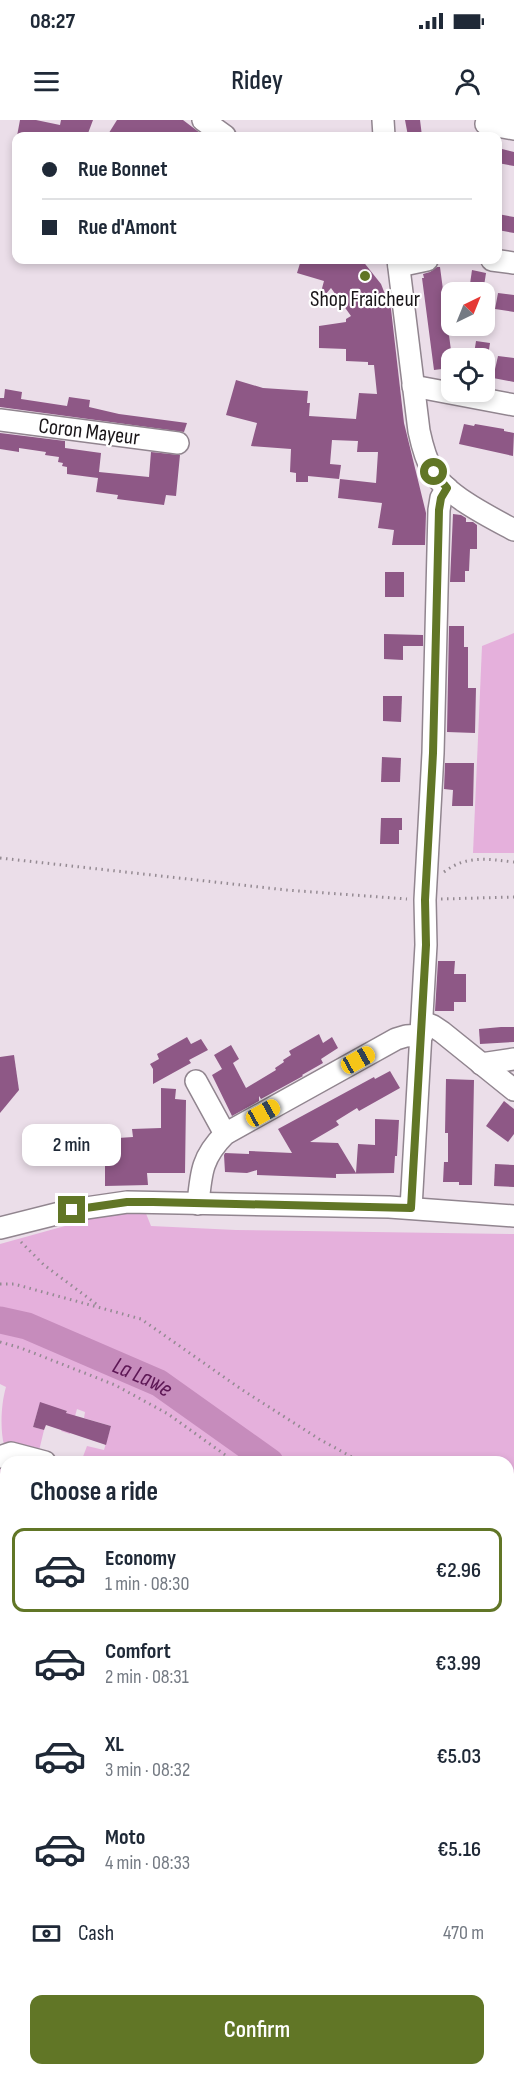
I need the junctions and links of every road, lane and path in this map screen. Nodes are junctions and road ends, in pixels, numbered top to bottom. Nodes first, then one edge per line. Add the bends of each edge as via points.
1 (203, 120) edge
2 (486, 124) dead end
3 (514, 129) edge
4 (220, 132) edge
5 (396, 264) edge
6 (413, 386) junction
7 (514, 405) edge
8 (0, 420) edge
9 (178, 443) dead end
10 (447, 488) junction
11 (514, 530) edge
12 (0, 858) edge
13 (514, 862) edge
14 (441, 875) dead end
15 (436, 897) junction
16 (514, 897) edge
17 (422, 1028) junction
18 (514, 1059) edge
19 (481, 1064) junction
20 (196, 1081) dead end
21 (514, 1090) edge
22 (225, 1134) junction
23 (198, 1204) junction
24 (411, 1208) junction
25 (514, 1216) edge
26 (0, 1228) edge
27 (20, 1239) dead end
28 (0, 1284) edge
29 (103, 1309) junction
30 (0, 1342) edge
31 (3, 1456) edge
32 (22, 1456) edge
33 (227, 1456) edge
34 (350, 1456) edge

1 - 4 street
2 - 3 street
5 - 6 street
6 - 7 street
6 - 10 street via 422,446
8 - 9 street, Coron Mayeur
10 - 11 street
10 - 15 street via 439,510 433,753
12 - 15 path via 286,890
13 - 14 path via 458,862
15 - 16 path
15 - 17 street via 426,945
17 - 19 street via 442,1032
17 - 22 street
17 - 24 street
18 - 19 street
19 - 21 street
20 - 22 street
22 - 23 street via 202,1166
23 - 24 street
23 - 26 street via 99,1205
24 - 25 street
27 - 29 path via 44,1265
28 - 29 path via 14,1284
29 - 34 path via 141,1319 242,1389
30 - 33 path via 115,1385 168,1414
31 - 32 street via 11,1453

